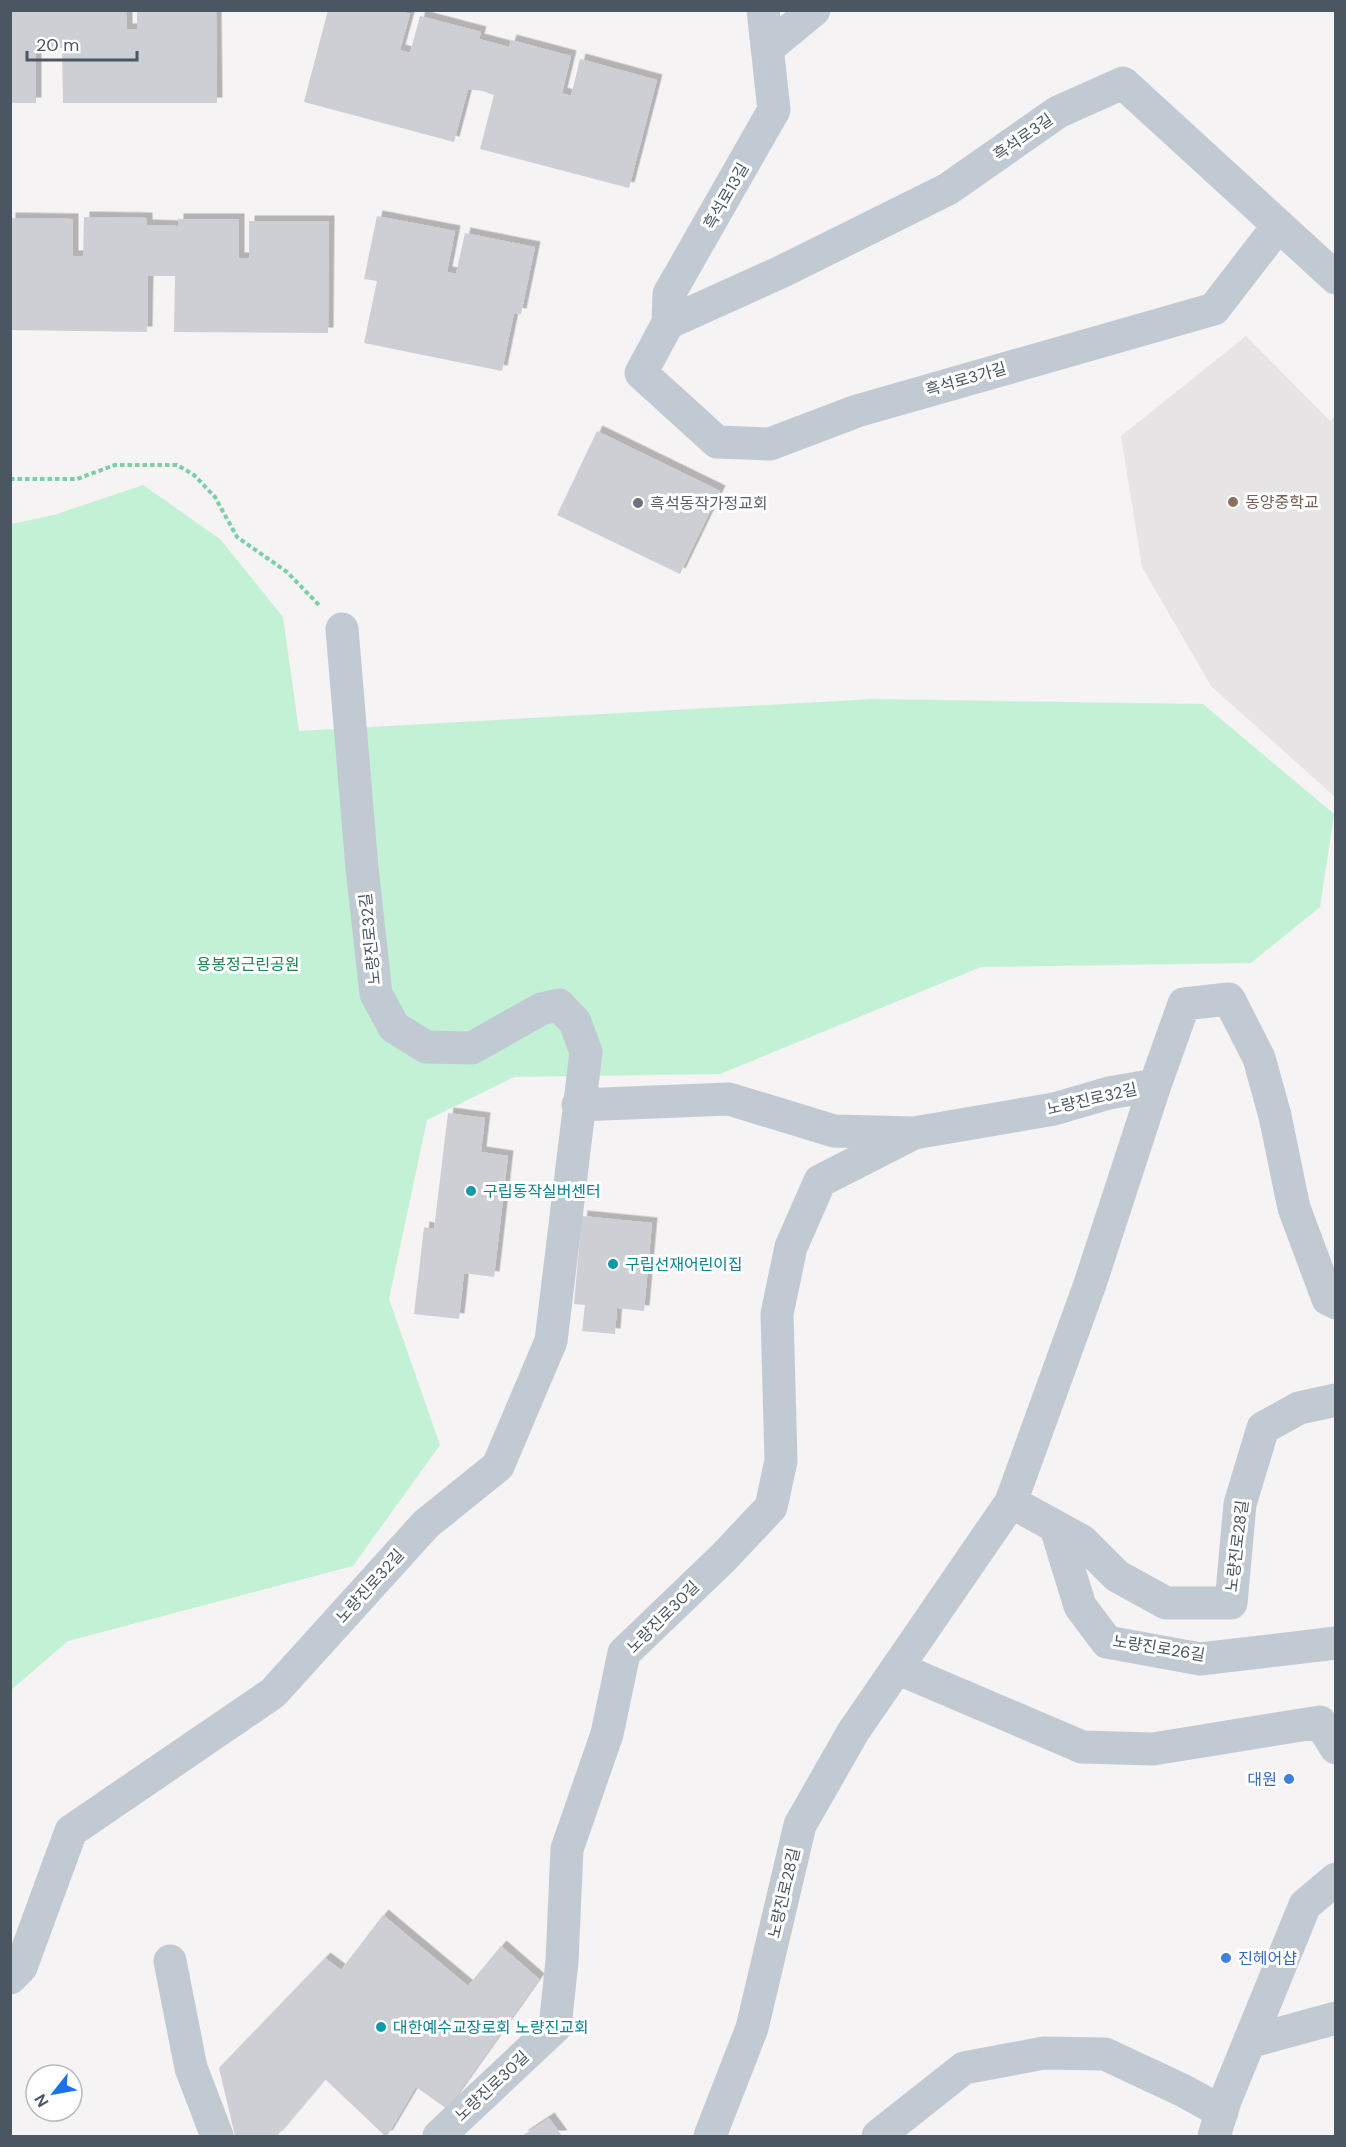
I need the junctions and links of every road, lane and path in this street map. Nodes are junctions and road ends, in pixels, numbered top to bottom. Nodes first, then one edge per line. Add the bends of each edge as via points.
1 (764, 10) edge
2 (814, 10) edge
3 (768, 48) junction
4 (1278, 226) junction
5 (1335, 278) edge
6 (668, 323) junction
7 (641, 372) joint
8 (10, 479) edge
9 (342, 629) joint
10 (1155, 1085) junction
11 (578, 1104) junction
12 (914, 1132) junction
13 (1335, 1303) edge
14 (1335, 1400) edge
15 (1011, 1502) junction
16 (1056, 1528) junction
17 (1335, 1643) edge
18 (897, 1668) junction
19 (1335, 1748) edge
20 (1335, 1879) edge
21 (170, 1961) dead end
22 (10, 1978) edge
23 (1335, 2018) edge
24 (1249, 2042) junction
25 (1218, 2124) edge
26 (217, 2136) edge
27 (439, 2136) edge
28 (710, 2136) edge
29 (878, 2136) edge

1 - 3 street, 흑석로13길
2 - 3 street
3 - 6 street, 흑석로13길 via 774,110 669,294
4 - 5 street, 흑석로3길
4 - 6 street, 흑석로3길 via 1123,83 1058,112 948,189 783,272
4 - 7 street, 흑석로3가길 via 1214,309 857,411 770,444 717,442
6 - 7 street, 흑석로13길
8 - 9 path via 77,480 115,465 177,465 194,475 215,497 237,537 287,572
9 - 11 street, 노량진로32길 via 376,994 394,1027 426,1047 472,1048 541,1009 560,1005 575,1022 586,1052
10 - 12 street, 노량진로32길 via 1054,1109
10 - 13 street, 노량진로32길 via 1184,1004 1229,999 1259,1058 1294,1208 1328,1299
10 - 15 street, 노량진로28길 via 1090,1284
11 - 12 street, 노량진로32길 via 729,1099 834,1131
11 - 22 street, 노량진로32길 via 551,1341 498,1466 426,1524 273,1693 71,1831 21,1967
12 - 27 street, 노량진로30길 via 820,1181 791,1247 777,1314 781,1461 771,1507 624,1653 607,1734 567,1849 555,2027
14 - 16 street, 노량진로28길 via 1299,1408 1263,1428 1240,1504 1231,1603 1166,1603 1117,1576 1082,1541
15 - 16 street, 노량진로28길
15 - 18 street, 노량진로28길
16 - 17 street, 노량진로26길 via 1080,1606 1107,1642 1200,1659
18 - 19 street via 1082,1748 1153,1749 1320,1722
18 - 28 street, 노량진로28길 via 853,1732 800,1825 752,2028
20 - 24 street via 1305,1905
21 - 26 street via 191,2068
23 - 24 street
24 - 25 street
25 - 29 street via 1184,2091 1105,2054 1044,2053 964,2068

